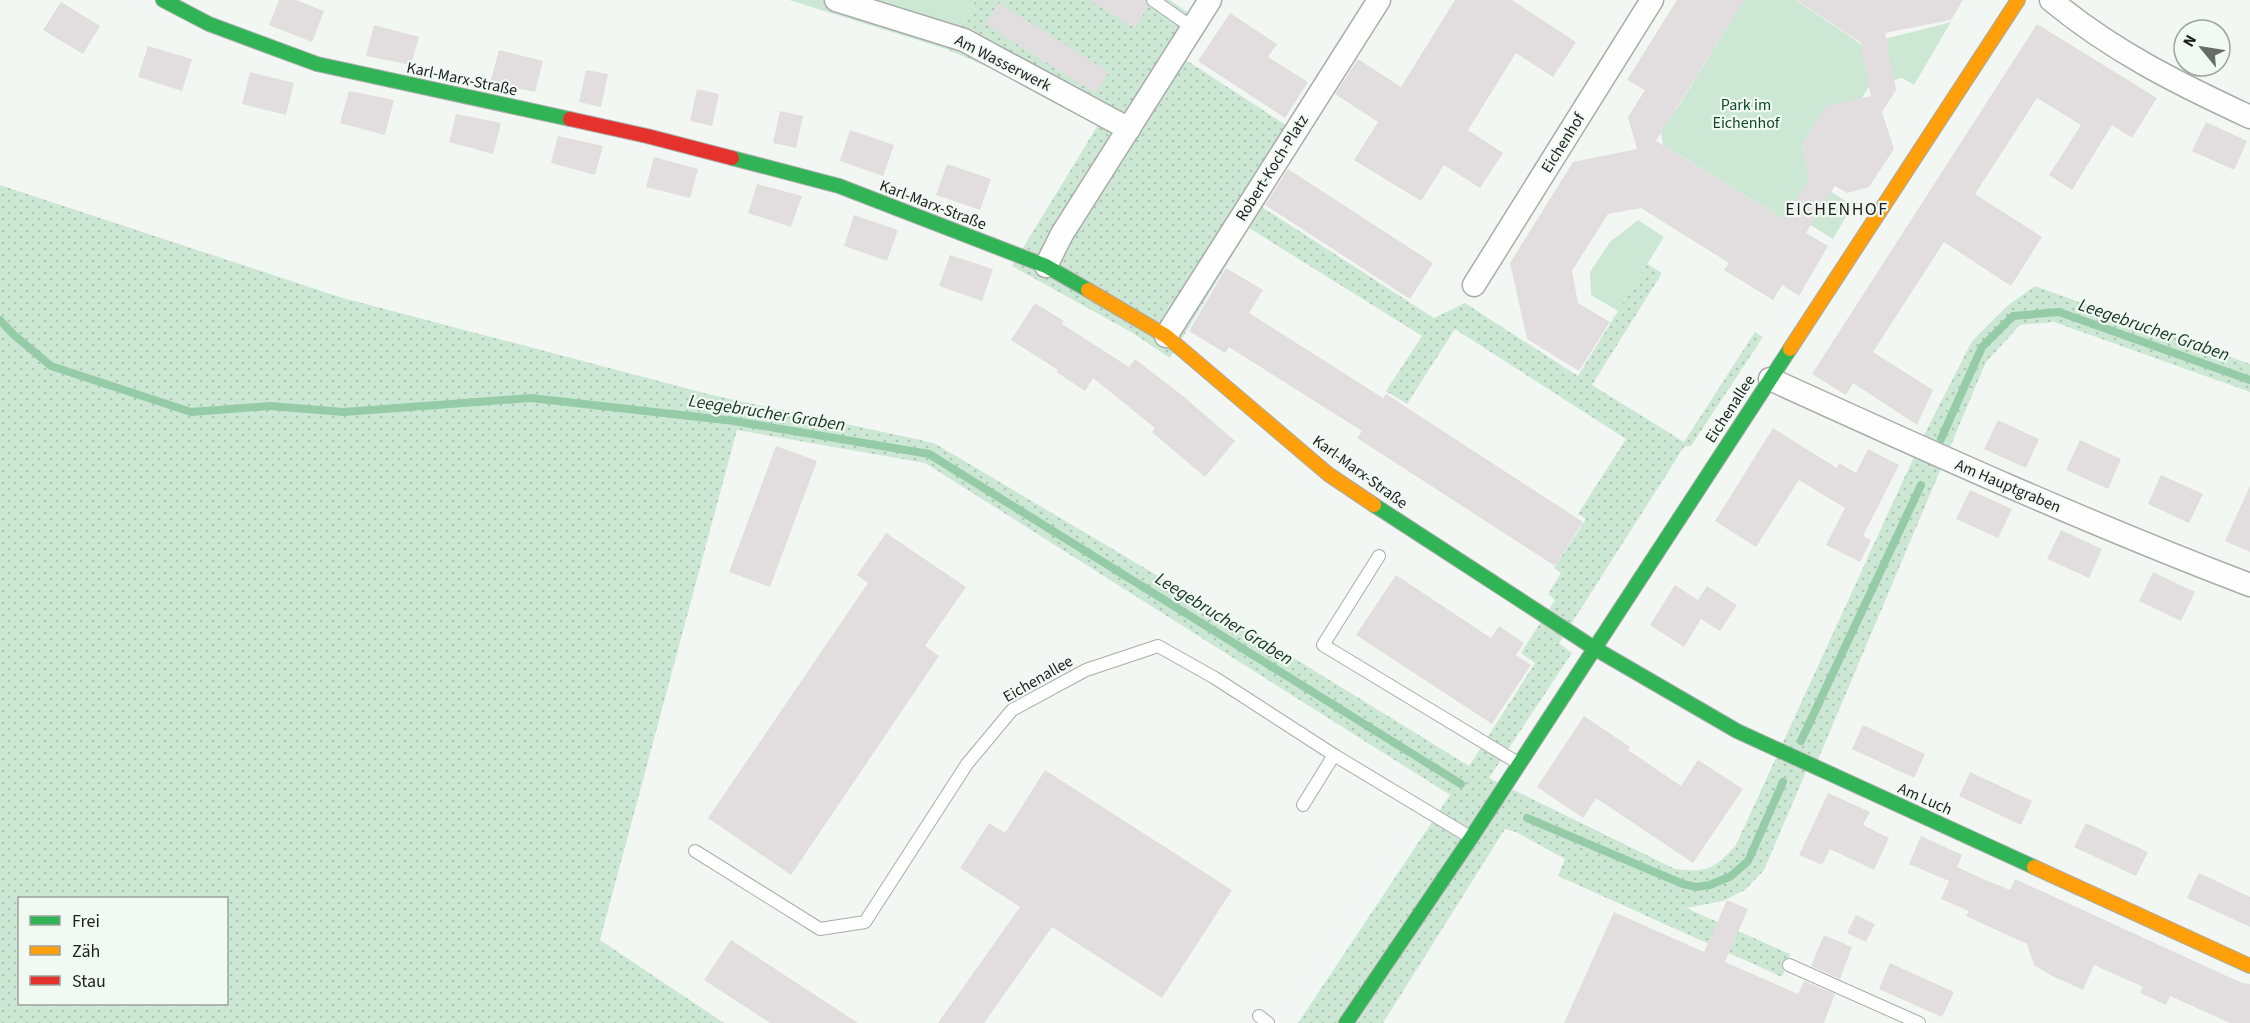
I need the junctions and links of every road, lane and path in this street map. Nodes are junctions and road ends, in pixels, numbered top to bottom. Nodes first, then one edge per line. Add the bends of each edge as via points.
1 (163, 0) edge
2 (836, 0) edge
3 (1153, 0) edge
4 (1210, 0) edge
5 (1379, 0) edge
6 (1652, 0) edge
7 (2018, 0) edge
8 (2051, 0) edge
9 (1192, 28) junction
10 (2250, 117) edge
11 (1129, 129) junction
12 (1046, 266) junction
13 (1474, 285) dead end
14 (1166, 336) junction
15 (1770, 379) junction
16 (1379, 556) dead end
17 (2250, 585) edge
18 (1594, 648) junction
19 (1334, 755) junction
20 (1519, 763) junction
21 (1303, 805) dead end
22 (1471, 838) junction
23 (695, 852) dead end
24 (1789, 966) dead end
25 (2250, 966) edge
26 (1346, 1023) edge
27 (1919, 1023) edge

1 - 12 street, Karl-Marx-Straße via 208,24 317,64 647,136 838,186
2 - 11 street, Am Wasserwerk via 964,40
3 - 9 lane
4 - 9 street
5 - 14 street, Robert-Koch-Platz
6 - 13 street, Eichenhof
7 - 15 street, Eichenallee
8 - 10 street via 2084,27 2176,83
9 - 11 street
11 - 12 street
12 - 14 street, Karl-Marx-Straße
14 - 18 street, Karl-Marx-Straße via 1328,474
15 - 17 street, Am Hauptgraben via 1914,446
15 - 18 street, Eichenallee
16 - 20 lane via 1323,645
18 - 20 street, Eichenallee
18 - 25 street, Am Luch via 1737,731
19 - 21 lane
19 - 22 lane, Eichenallee
19 - 23 lane, Eichenallee via 1158,646 1086,670 1012,710 967,764 866,922 820,929
20 - 22 street, Eichenallee
22 - 26 street, Eichenallee
24 - 27 lane

